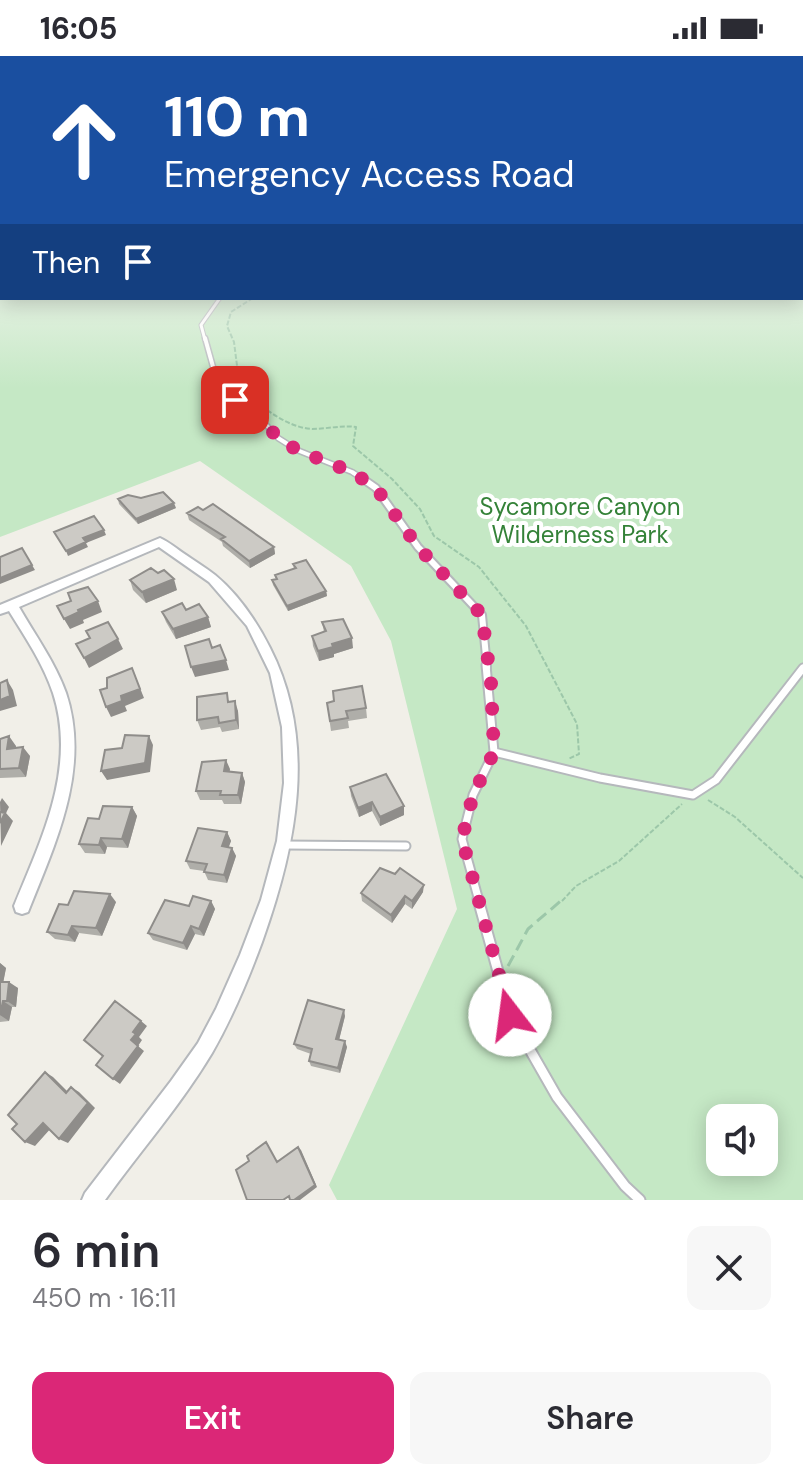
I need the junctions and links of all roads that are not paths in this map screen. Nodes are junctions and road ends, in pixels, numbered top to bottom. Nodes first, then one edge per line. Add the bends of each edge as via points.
1 (219, 300) edge
2 (6, 608) edge
3 (803, 668) edge
4 (494, 752) junction
5 (284, 845) junction
6 (406, 846) dead end
7 (22, 906) dead end
8 (92, 1200) edge
9 (640, 1200) edge

1 - 4 lane via 201,325 215,374 235,400 297,450 352,472 376,488 418,547 482,615
2 - 5 street via 160,542 199,565 231,594 268,648 293,750
2 - 7 street via 59,690 69,723 71,760 63,798
3 - 4 lane via 716,780 693,795
4 - 9 lane via 473,795 462,839 510,1015 557,1097
5 - 6 lane
5 - 8 street via 263,922 204,1050

